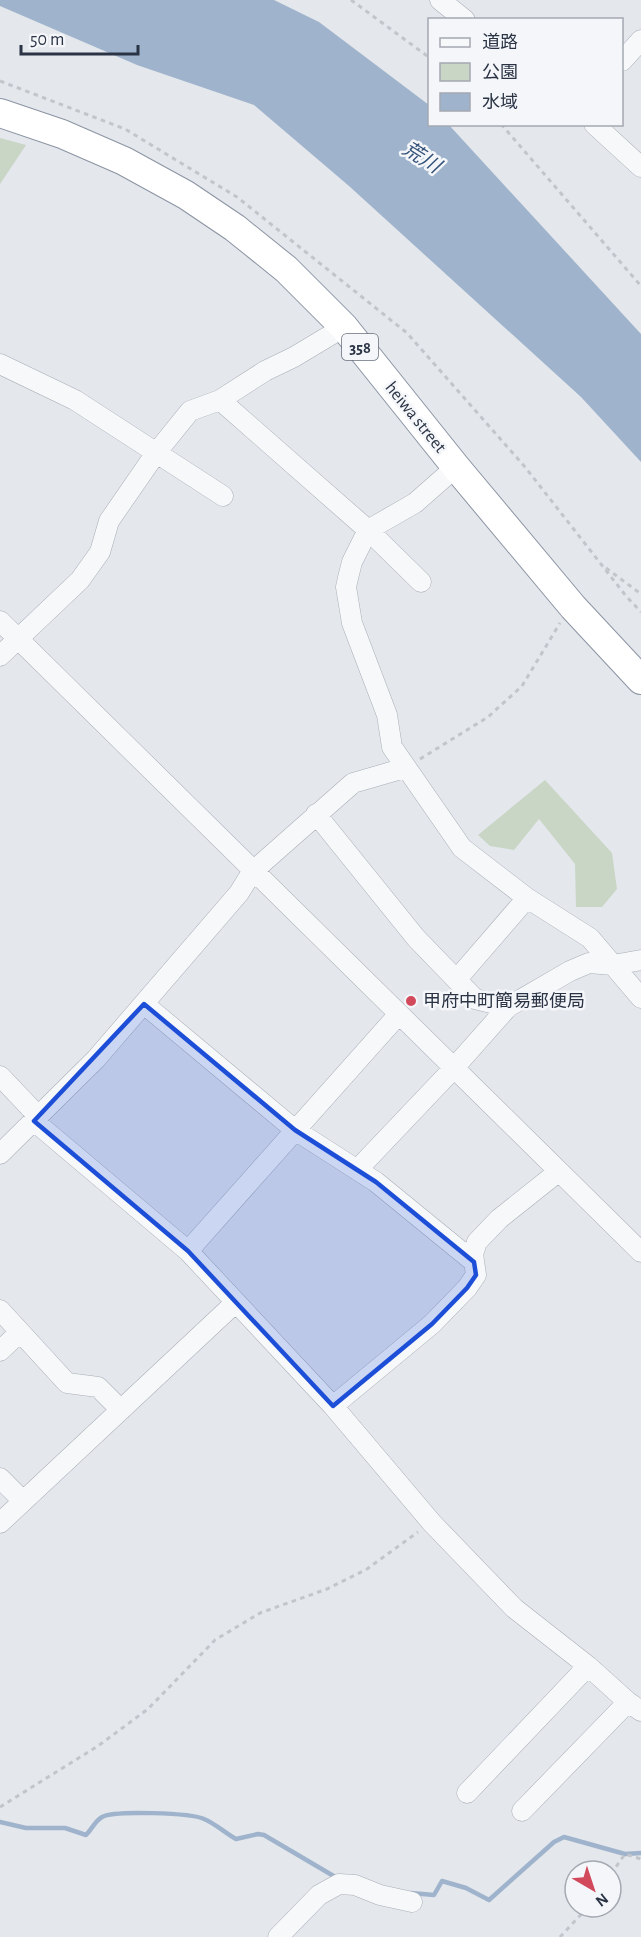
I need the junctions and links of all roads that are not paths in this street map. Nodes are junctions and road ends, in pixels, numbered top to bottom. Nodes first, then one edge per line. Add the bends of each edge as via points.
1 (441, 0) edge
2 (463, 18) edge
3 (0, 113) edge
4 (596, 126) edge
5 (641, 167) edge
6 (344, 327) junction
7 (0, 364) edge
8 (220, 400) junction
9 (156, 453) junction
10 (456, 467) junction
11 (223, 496) dead end
12 (368, 531) junction
13 (421, 582) dead end
14 (0, 621) edge
15 (18, 640) junction
16 (0, 656) edge
17 (641, 680) edge
18 (405, 768) junction
19 (316, 814) junction
20 (252, 872) junction
21 (527, 898) junction
22 (641, 960) edge
23 (613, 965) junction
24 (457, 980) junction
25 (641, 998) edge
26 (144, 1004) junction
27 (508, 1006) junction
28 (398, 1015) junction
29 (453, 1069) junction
30 (0, 1076) edge
31 (36, 1119) junction
32 (295, 1130) junction
33 (0, 1154) edge
34 (357, 1170) junction
35 (558, 1172) junction
36 (188, 1251) junction
37 (641, 1252) edge
38 (474, 1262) junction
39 (235, 1303) junction
40 (0, 1310) edge
41 (20, 1332) junction
42 (0, 1351) edge
43 (333, 1406) junction
44 (121, 1410) junction
45 (0, 1478) edge
46 (23, 1501) junction
47 (0, 1523) edge
48 (588, 1666) junction
49 (634, 1706) edge
50 (467, 1793) dead end
51 (522, 1811) dead end
52 (412, 1902) dead end
53 (278, 1937) edge

1 - 2 street
3 - 6 highway, heiwa street / 358 via 124,161 186,195 286,268
4 - 5 street
6 - 8 street
6 - 10 highway, heiwa street / 358
7 - 9 street via 75,400
8 - 9 street via 190,411
8 - 12 street
9 - 11 street
9 - 15 street via 109,521 100,552 80,580
10 - 12 street via 415,503
10 - 17 highway, heiwa street / 358 via 573,607
12 - 13 street
12 - 18 street via 352,562 346,586 352,622 387,715 393,747
14 - 15 street
15 - 16 street
15 - 20 street
18 - 19 street via 353,783
18 - 21 street via 462,848
19 - 20 street
19 - 24 street via 416,938
20 - 26 street via 239,893
20 - 28 street
21 - 23 street via 590,938
21 - 24 street
22 - 23 street
23 - 25 street
23 - 27 street via 590,963
24 - 27 street via 475,999
26 - 31 street
26 - 32 street
27 - 29 street
28 - 29 street
28 - 32 street
29 - 34 street
29 - 35 street
30 - 31 street
31 - 33 street
31 - 36 street
32 - 34 street
32 - 36 street
34 - 38 street
35 - 37 street
35 - 38 street via 499,1219 477,1242
36 - 39 street
38 - 43 street via 476,1275 432,1324
39 - 43 street
39 - 44 street
40 - 41 street
41 - 42 street
41 - 44 street via 67,1383 98,1386
43 - 48 street via 432,1523 514,1608
44 - 46 street
45 - 46 street
46 - 47 street
48 - 49 street
48 - 50 street
49 - 51 street
52 - 53 street via 339,1884 319,1895

